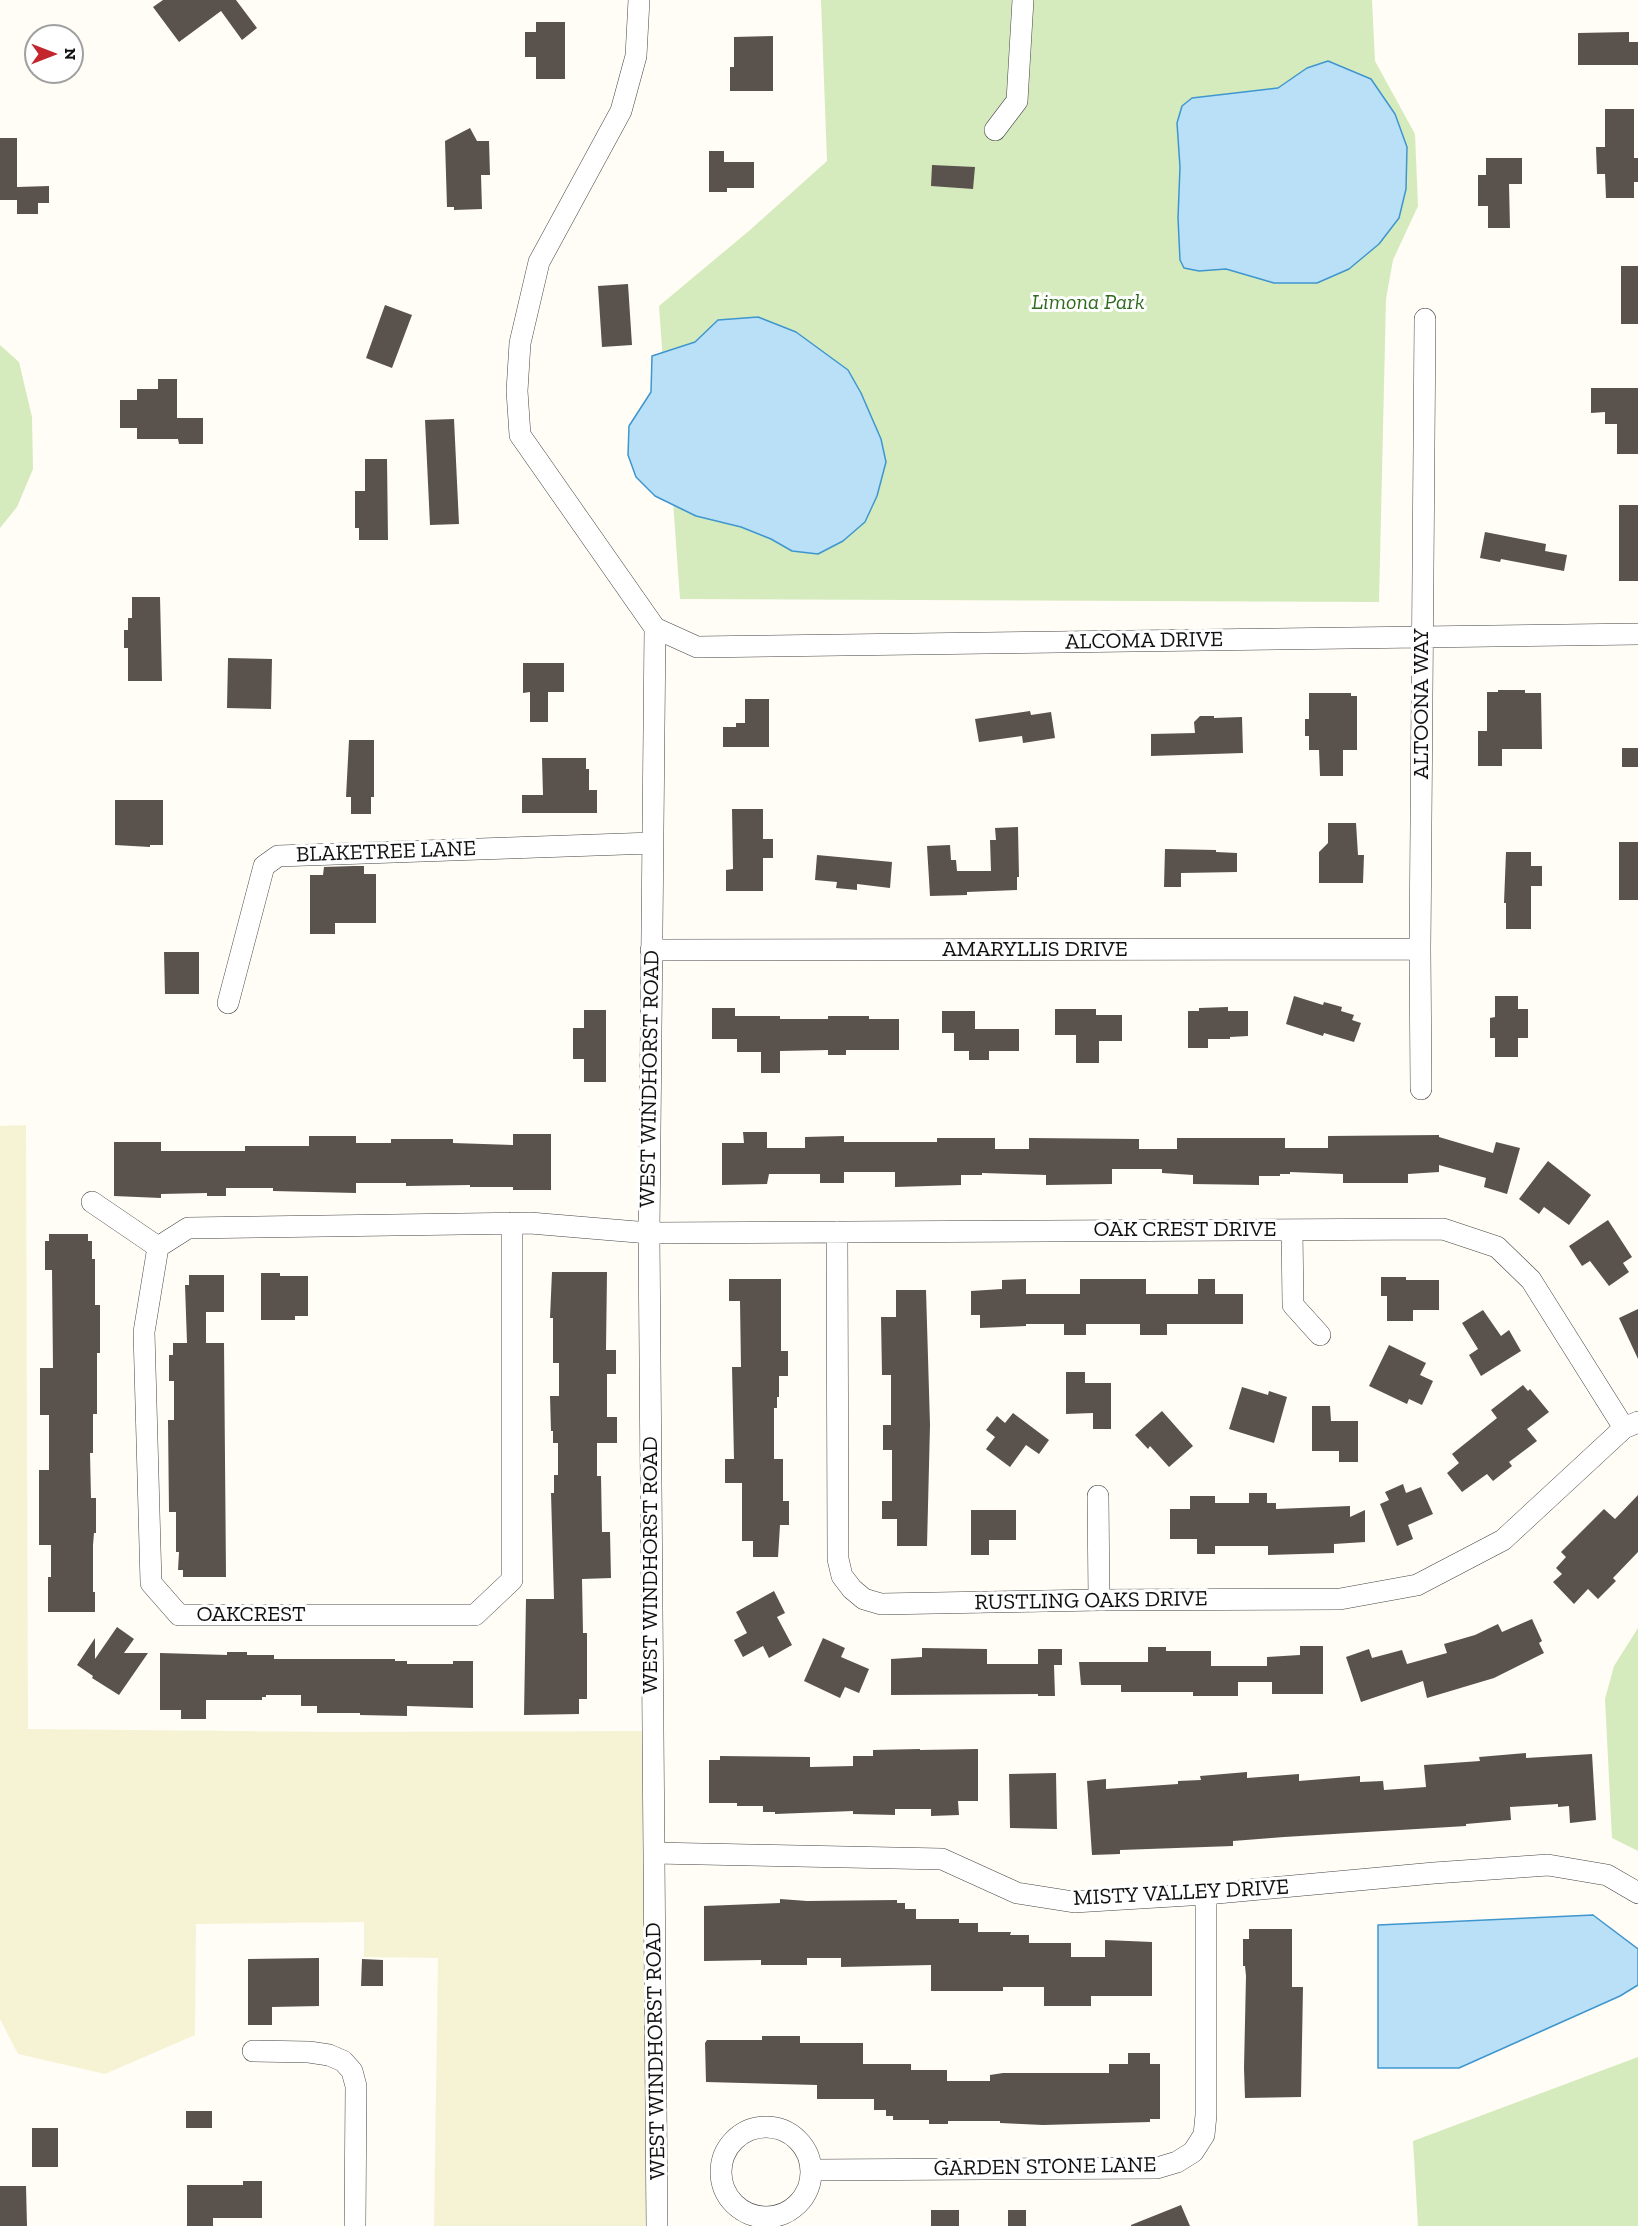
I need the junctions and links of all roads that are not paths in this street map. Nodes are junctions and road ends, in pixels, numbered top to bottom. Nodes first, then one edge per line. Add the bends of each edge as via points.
1 (639, 0) edge
2 (1023, 0) edge
3 (994, 130) dead end
4 (1425, 319) dead end
5 (655, 628) junction
6 (1638, 634) edge
7 (1422, 637) junction
8 (653, 843) junction
9 (1420, 949) junction
10 (651, 950) junction
11 (228, 1003) dead end
12 (1421, 1089) dead end
13 (92, 1202) dead end
14 (512, 1223) junction
15 (1292, 1230) junction
16 (837, 1232) junction
17 (649, 1233) junction
18 (158, 1247) junction
19 (1320, 1335) dead end
20 (1631, 1425) edge
21 (1098, 1496) dead end
22 (1099, 1600) junction
23 (654, 1853) junction
24 (1638, 1893) edge
25 (1206, 1894) junction
26 (253, 2051) dead end
27 (812, 2170) junction
28 (355, 2226) edge
29 (657, 2226) edge

1 - 5 street via 636,56 621,111 538,262 520,343 517,391 520,435
2 - 3 street via 1017,101
4 - 7 street, ALTOONA WAY
5 - 7 street, ALCOMA DRIVE via 698,647
5 - 8 street, WEST WINDHORST ROAD
6 - 7 street, ALCOMA DRIVE
7 - 9 street, ALTOONA WAY
8 - 10 street, WEST WINDHORST ROAD
8 - 11 street, BLAKETREE LANE via 278,856 264,866
9 - 10 street, AMARYLLIS DRIVE
9 - 12 street, ALTOONA WAY
10 - 17 street, WEST WINDHORST ROAD
13 - 18 street
14 - 17 street
14 - 18 street via 188,1227
14 - 18 street, OAKCREST via 512,1580 475,1615 179,1615 151,1583 144,1332
15 - 16 street, OAK CREST DRIVE
15 - 19 street via 1293,1305
15 - 20 street, OAK CREST DRIVE via 1443,1229 1497,1247 1531,1280
16 - 17 street, OAK CREST DRIVE
16 - 22 street, RUSTLING OAKS DRIVE via 838,1558 842,1576 864,1599 881,1604
17 - 23 street, WEST WINDHORST ROAD
20 - 22 street, RUSTLING OAKS DRIVE via 1503,1540 1417,1586 1340,1599
21 - 22 street
23 - 25 street, MISTY VALLEY DRIVE via 942,1859 1017,1893 1074,1902
23 - 29 street, WEST WINDHORST ROAD
24 - 25 street, MISTY VALLEY DRIVE via 1607,1875 1548,1865
25 - 27 street, GARDEN STONE LANE via 1206,2115 1204,2135 1193,2152 1157,2168
26 - 28 street via 329,2055 343,2061 352,2071 356,2086
27 - 27 street via 802,2143 778,2127 764,2126 737,2136 722,2160 720,2175 733,2204 761,2217 791,2210 802,2200

